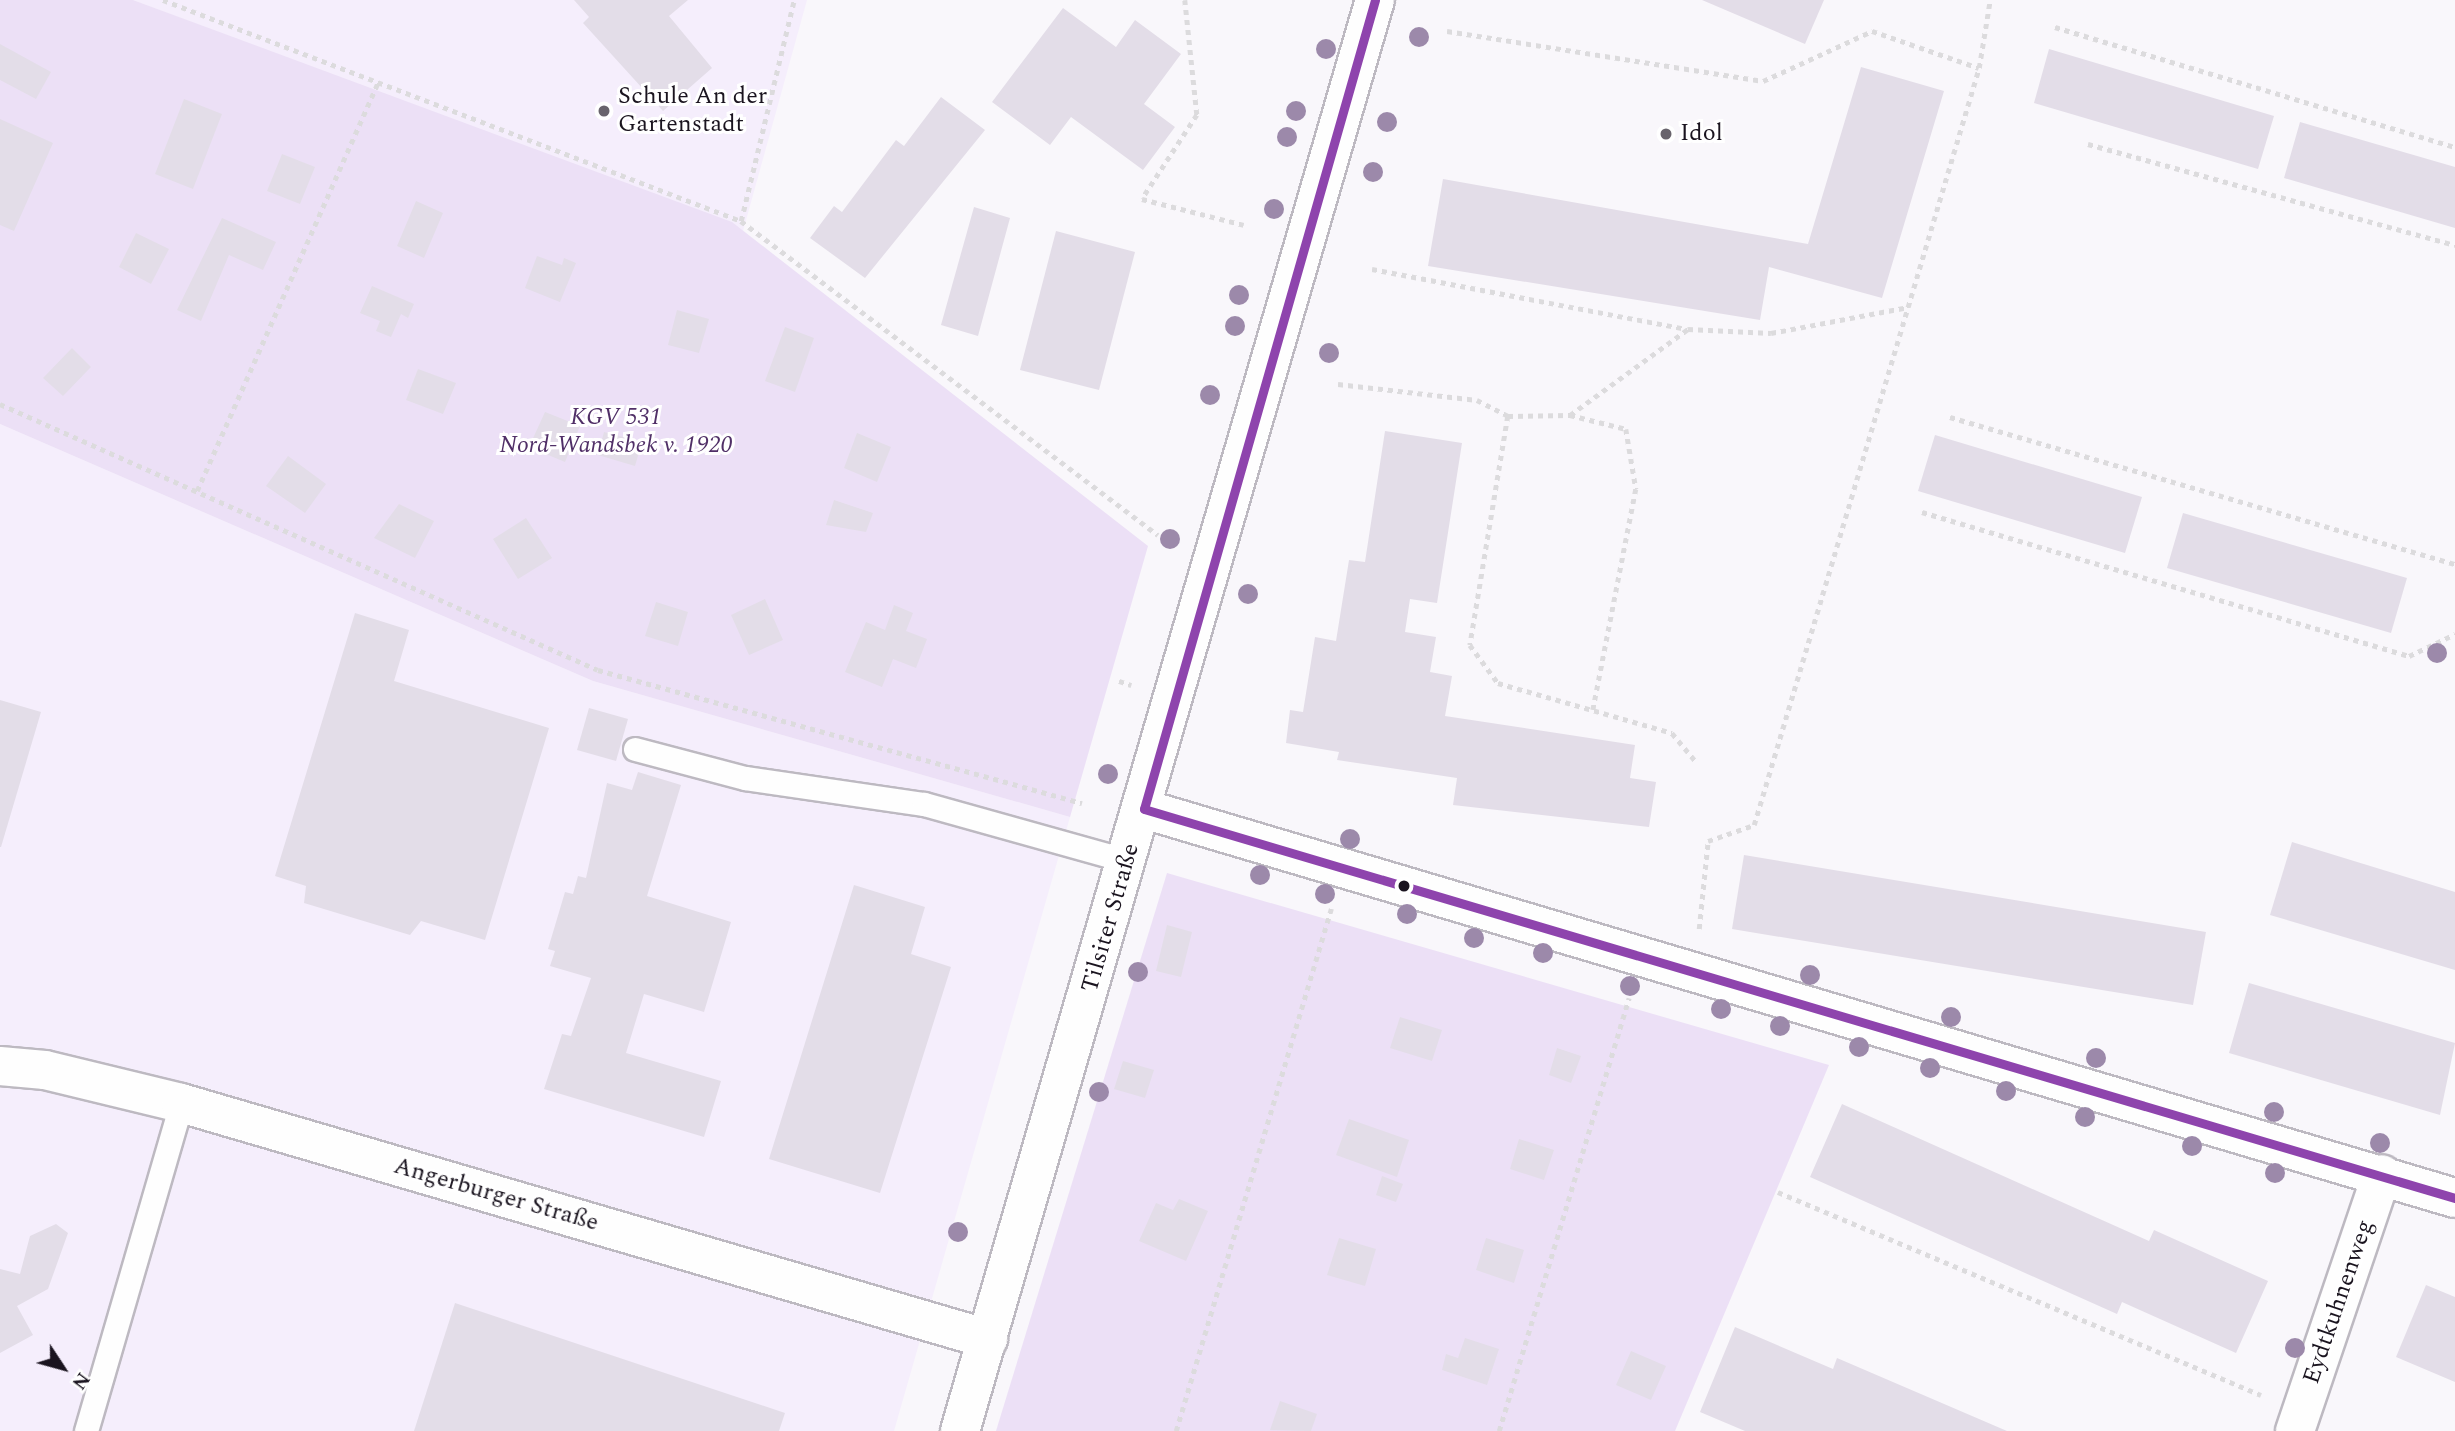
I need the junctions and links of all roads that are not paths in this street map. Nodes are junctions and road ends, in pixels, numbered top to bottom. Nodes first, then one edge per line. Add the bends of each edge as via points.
1 (1375, 0) edge
2 (635, 749) dead end
3 (1144, 809) junction
4 (1128, 861) junction
5 (0, 1066) edge
6 (181, 1103) junction
7 (2382, 1174) junction
8 (2455, 1198) edge
9 (988, 1339) junction
10 (2298, 1422) edge
11 (86, 1431) edge
12 (960, 1431) edge

1 - 3 street, Tilsiter Straße
2 - 4 lane via 746,778 924,804
3 - 4 street, Tilsiter Straße
3 - 7 street
4 - 9 street, Tilsiter Straße
5 - 6 street, Angerburger Straße via 45,1070
6 - 9 street, Angerburger Straße
6 - 11 lane
7 - 8 street
7 - 10 street, Eydtkuhnenweg
9 - 12 street, Tilsiter Straße

